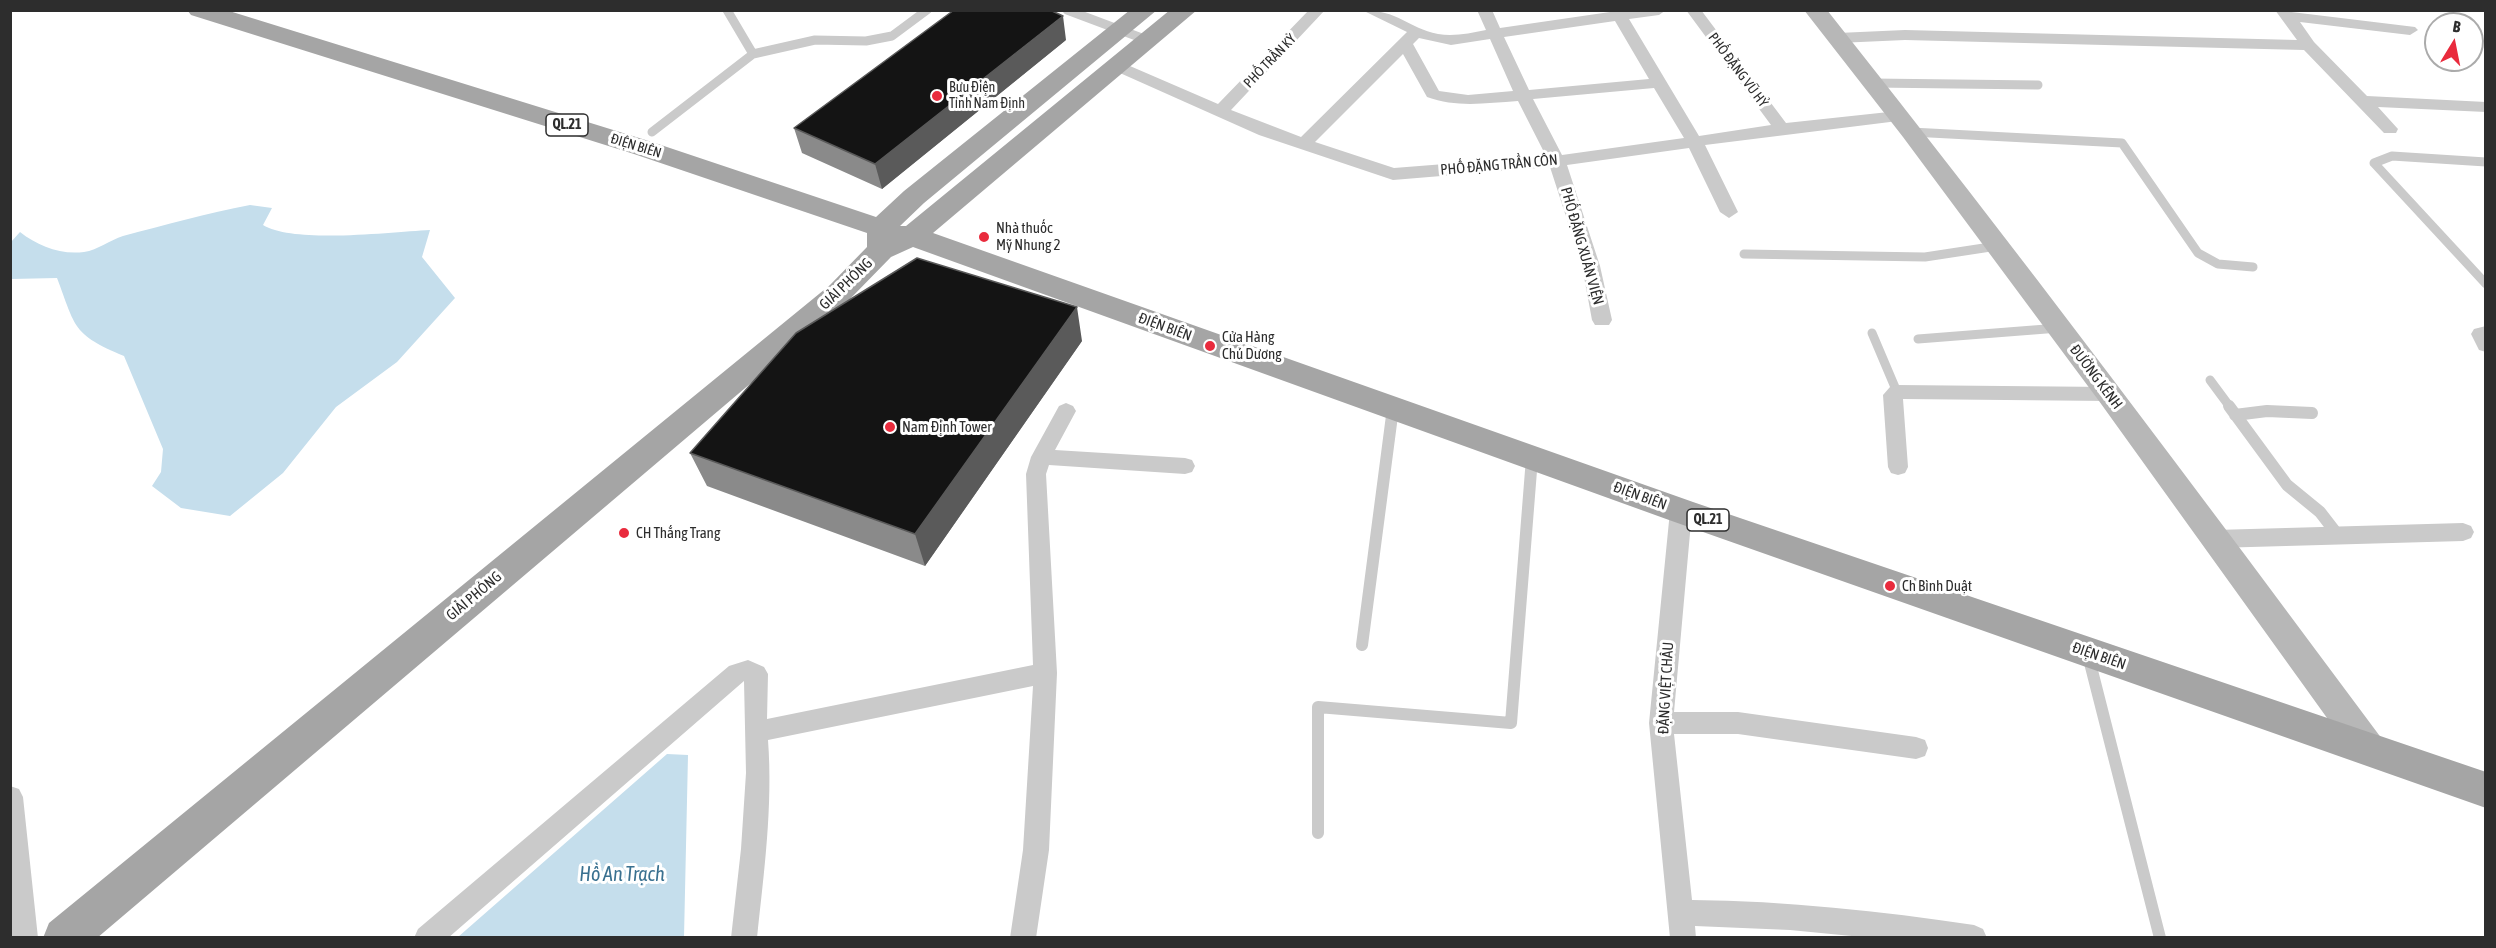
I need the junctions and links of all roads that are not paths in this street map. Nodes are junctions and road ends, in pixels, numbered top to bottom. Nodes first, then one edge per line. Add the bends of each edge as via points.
1 (199, 10) edge
2 (264, 10) edge
3 (727, 10) edge
4 (927, 10) edge
5 (1067, 10) edge
6 (1145, 10) edge
7 (1185, 10) edge
8 (1318, 10) edge
9 (1370, 10) edge
10 (1484, 10) edge
11 (1659, 10) edge
12 (1693, 10) edge
13 (1815, 10) edge
14 (1618, 13) edge
15 (2285, 13) edge
16 (1559, 17) edge
17 (2410, 30) dead end
18 (1418, 31) junction
19 (1120, 32) junction
20 (1493, 33) junction
21 (1838, 38) junction
22 (1147, 40) junction
23 (1405, 43) junction
24 (2308, 45) junction
25 (753, 54) junction
26 (1117, 66) junction
27 (1659, 82) junction
28 (1872, 83) junction
29 (2038, 85) dead end
30 (1522, 95) junction
31 (2362, 101) junction
32 (2486, 107) edge
33 (1221, 111) junction
34 (1904, 124) junction
35 (1782, 129) junction
36 (2390, 129) dead end
37 (652, 132) junction
38 (1694, 141) junction
39 (1303, 145) junction
40 (1557, 161) junction
41 (2486, 162) edge
42 (1729, 212) dead end
43 (886, 231) junction
44 (924, 235) junction
45 (1997, 246) junction
46 (1744, 255) dead end
47 (2253, 267) dead end
48 (2486, 284) edge
49 (1602, 320) dead end
50 (2059, 328) junction
51 (1872, 333) dead end
52 (2486, 333) edge
53 (1918, 339) dead end
54 (2486, 345) edge
55 (2210, 381) dead end
56 (1897, 392) junction
57 (2109, 394) junction
58 (1393, 408) junction
59 (1066, 411) dead end
60 (2312, 413) dead end
61 (2235, 416) junction
62 (1041, 457) junction
63 (1532, 458) junction
64 (1185, 466) dead end
65 (1898, 467) dead end
66 (1681, 511) junction
67 (2463, 532) dead end
68 (2337, 534) junction
69 (2215, 539) junction
70 (1362, 645) dead end
71 (2087, 652) junction
72 (1045, 673) junction
73 (1661, 723) junction
74 (755, 732) junction
75 (1916, 748) dead end
76 (2370, 750) junction
77 (2486, 790) edge
78 (10, 797) edge
79 (1318, 832) dead end
80 (1681, 925) edge
81 (25, 938) edge
82 (64, 938) edge
83 (427, 938) edge
84 (744, 938) edge
85 (1023, 938) edge
86 (1974, 938) edge
87 (2160, 938) edge

1 - 43 main road, ĐIỆN BIÊN / QL.21 via 643,148
2 - 37 main road, ĐIỆN BIÊN / QL.21
3 - 25 lane
4 - 25 lane via 892,36 866,41 815,40
5 - 19 lane
6 - 19 main road, GIẢI PHÓNG
7 - 22 main road, GIẢI PHÓNG
8 - 33 street, PHỐ TRẦN KỲ
9 - 18 street
10 - 20 street, PHỐ ĐẶNG XUÂN VIỆN
11 - 14 street
12 - 35 street, PHỐ ĐẶNG VŨ HỶ
13 - 21 street, ĐƯỜNG KÊNH
14 - 16 street
14 - 27 street
15 - 17 street
15 - 24 street
16 - 20 street
18 - 20 street via 1451,40
18 - 23 street
19 - 22 lane
19 - 43 main road, GIẢI PHÓNG via 954,163
20 - 30 street, PHỐ ĐẶNG XUÂN VIỆN
21 - 24 street via 1905,35
21 - 28 street, ĐƯỜNG KÊNH
22 - 26 main road, GIẢI PHÓNG
23 - 30 street via 1433,94 1468,100
23 - 39 street
24 - 31 street
25 - 37 lane
26 - 33 street, PHỐ ĐẶNG TRẦN CÔN
26 - 44 main road, GIẢI PHÓNG
27 - 30 street
27 - 38 street
28 - 29 lane
28 - 34 street, ĐƯỜNG KÊNH
30 - 40 street, PHỐ ĐẶNG XUÂN VIỆN
31 - 32 street
31 - 36 street
33 - 39 street, PHỐ ĐẶNG TRẦN CÔN
34 - 35 street, PHỐ ĐẶNG TRẦN CÔN
34 - 45 street, ĐƯỜNG KÊNH
34 - 47 lane via 2122,143 2153,182 2196,253 2225,267
35 - 38 street, PHỐ ĐẶNG TRẦN CÔN
37 - 43 main road, ĐIỆN BIÊN / QL.21
38 - 40 street, PHỐ ĐẶNG TRẦN CÔN
38 - 42 street
39 - 40 street, PHỐ ĐẶNG TRẦN CÔN via 1393,174
40 - 49 street, PHỐ ĐẶNG XUÂN VIỆN via 1591,266
41 - 48 lane via 2392,156 2374,163
43 - 44 main road, GIẢI PHÓNG
43 - 44 main road, ĐIỆN BIÊN / QL.21
43 - 82 main road, GIẢI PHÓNG via 840,292
44 - 58 main road, ĐIỆN BIÊN / QL.21
45 - 46 lane via 1925,257
45 - 50 street, ĐƯỜNG KÊNH
50 - 53 lane
50 - 57 street, ĐƯỜNG KÊNH
51 - 56 lane
52 - 54 street via 2481,334
55 - 61 lane
56 - 57 street
56 - 65 street via 1893,395
57 - 69 street, ĐƯỜNG KÊNH
58 - 63 main road, ĐIỆN BIÊN / QL.21
58 - 70 lane
59 - 62 street
60 - 61 lane via 2267,411
61 - 68 lane via 2287,485 2320,512
62 - 64 street
62 - 72 street via 1036,474
63 - 66 main road, ĐIỆN BIÊN / QL.21
63 - 79 lane via 1511,723 1318,707
66 - 71 main road, ĐIỆN BIÊN / QL.21
66 - 73 street, ĐẶNG VIỆT CHÂU
67 - 68 street
68 - 69 street
69 - 76 street, ĐƯỜNG KÊNH
71 - 76 main road, ĐIỆN BIÊN / QL.21
71 - 87 lane
72 - 74 street
72 - 85 street via 1036,850
73 - 75 street via 1738,723
73 - 80 street, ĐẶNG VIỆT CHÂU
74 - 83 street via 756,674 748,670 737,673 703,700
74 - 84 street via 758,773 754,849
76 - 77 main road, ĐIỆN BIÊN / QL.21
78 - 81 street
80 - 86 street via 1731,913 1892,925

